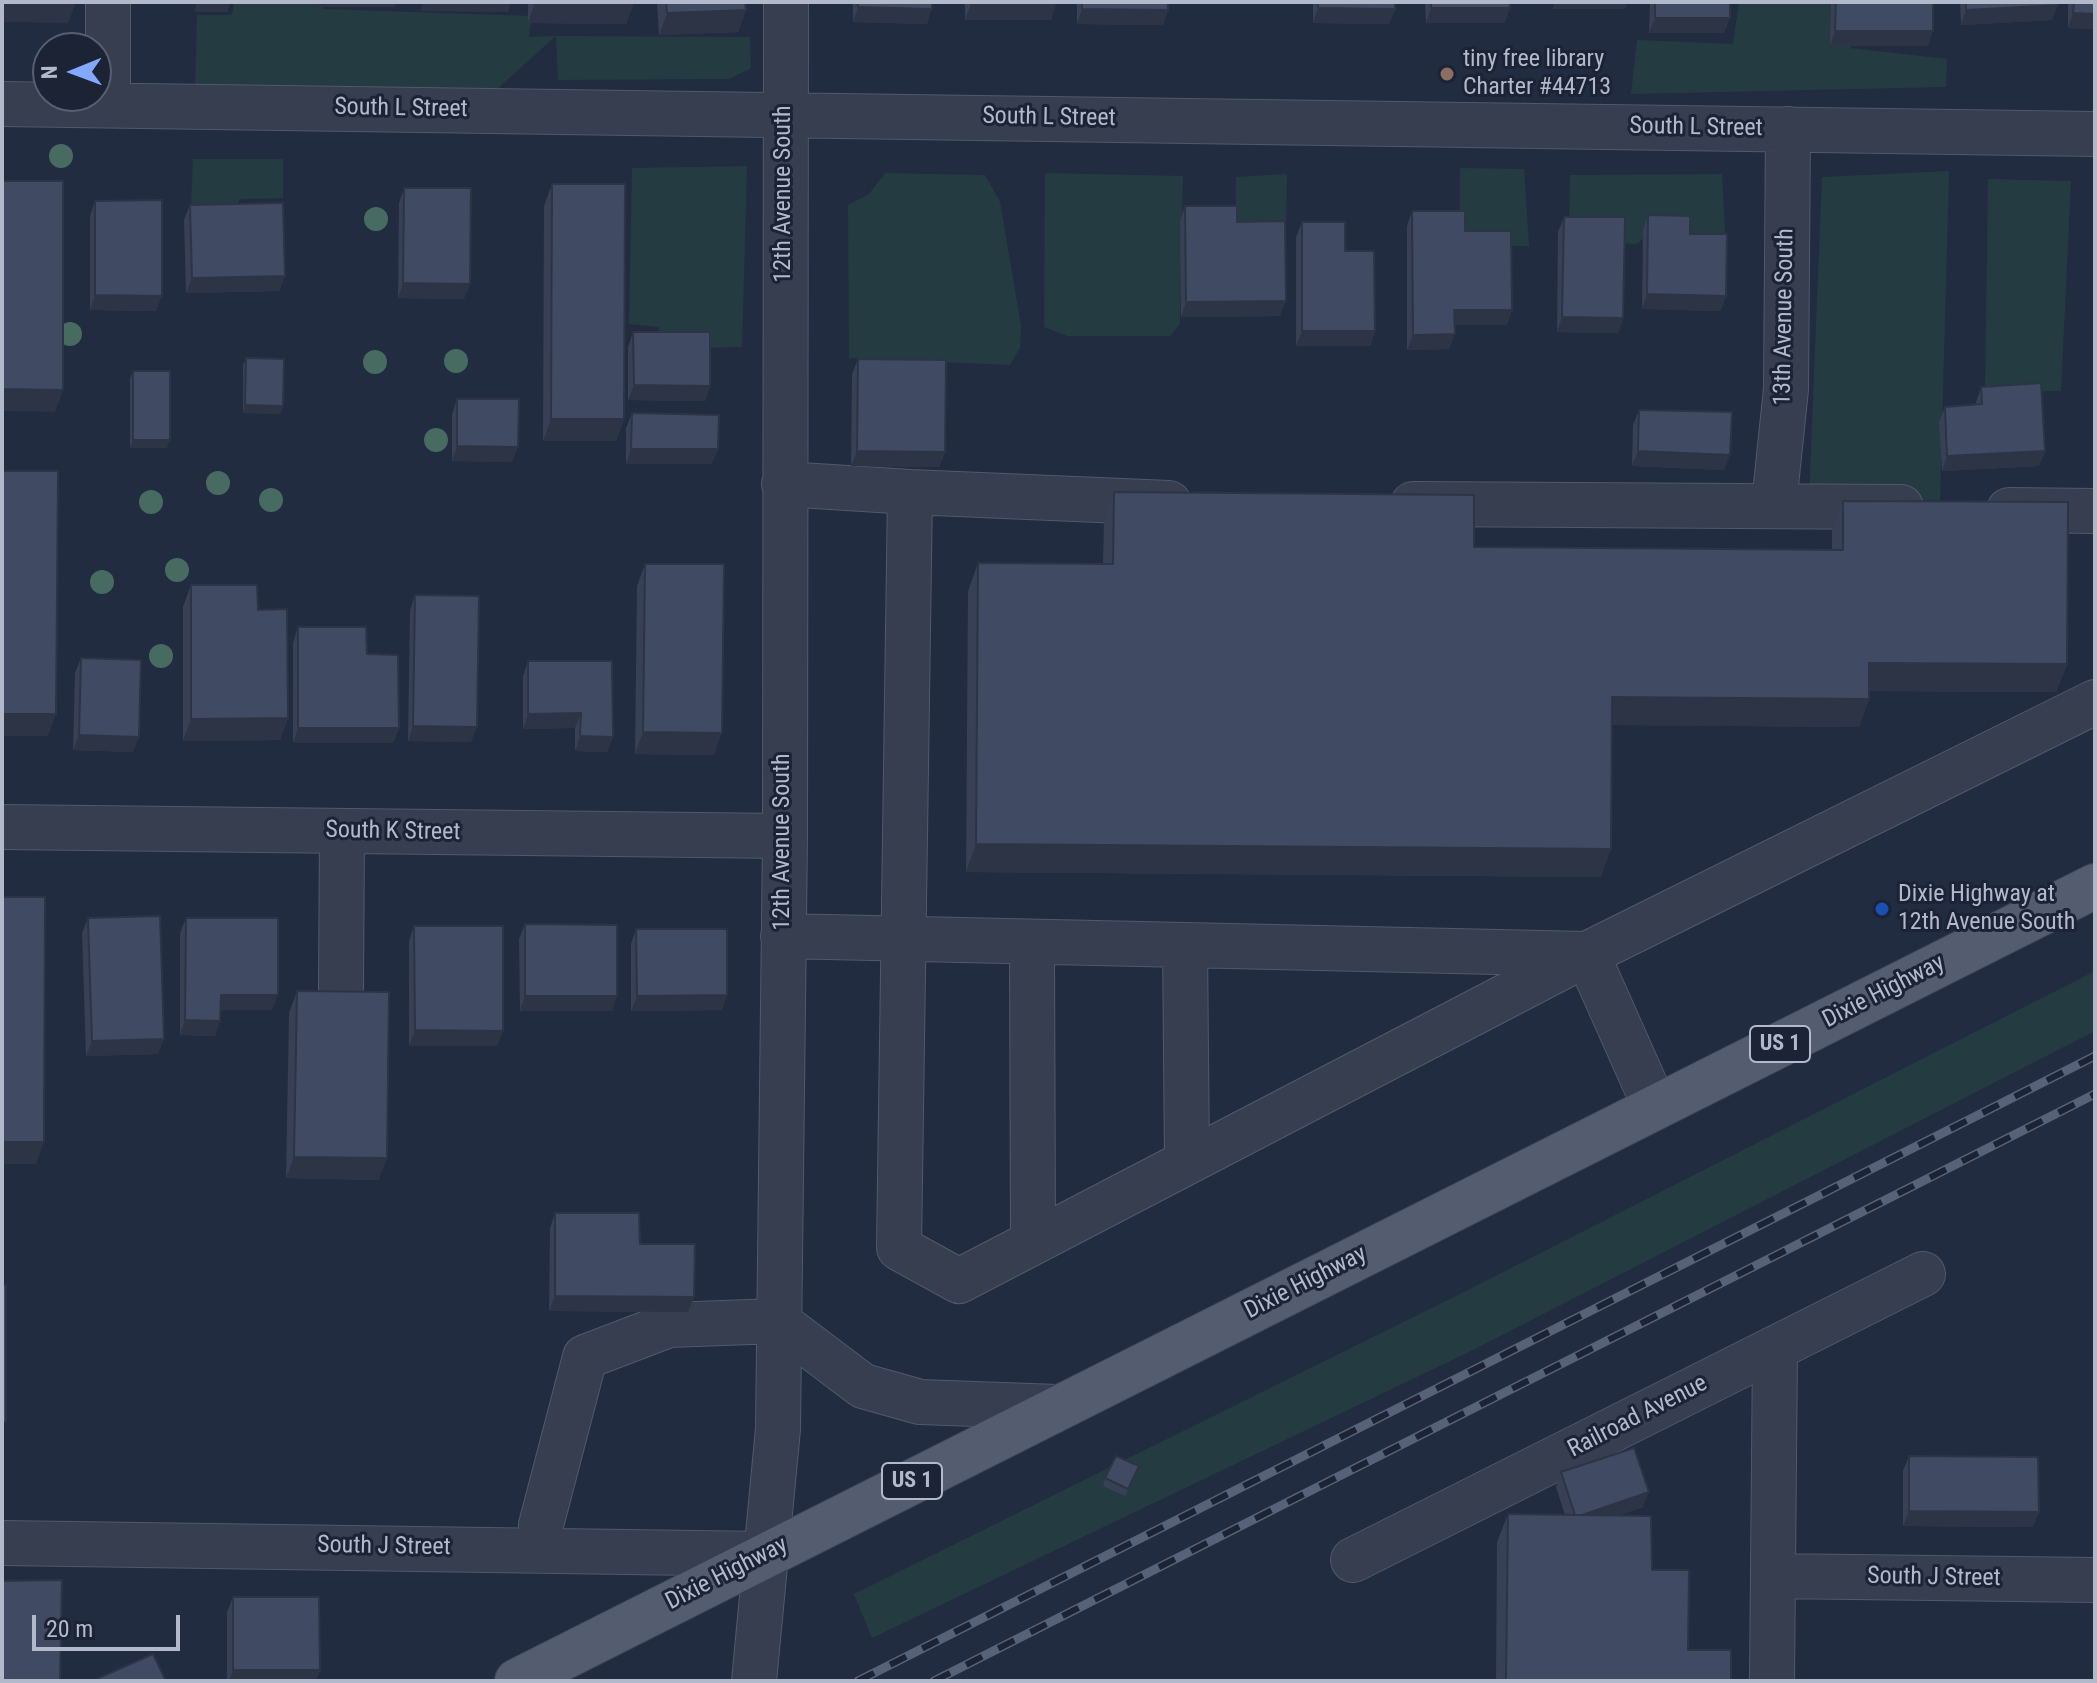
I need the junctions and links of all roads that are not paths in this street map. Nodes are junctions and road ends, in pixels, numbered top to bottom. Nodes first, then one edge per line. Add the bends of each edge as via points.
1 (108, 2) edge
2 (786, 2) edge
3 (108, 32) edge
4 (2, 104) edge
5 (32, 104) edge
6 (112, 105) edge
7 (784, 114) junction
8 (1788, 129) junction
9 (2095, 134) edge
10 (784, 484) junction
11 (910, 492) junction
12 (1214, 504) edge
13 (1381, 504) edge
14 (1774, 504) junction
15 (2095, 511) edge
16 (2095, 702) edge
17 (2, 827) edge
18 (342, 832) junction
19 (785, 836) junction
20 (2095, 886) edge
21 (783, 936) junction
22 (904, 939) junction
23 (1032, 942) junction
24 (1185, 945) junction
25 (1587, 954) junction
26 (341, 988) edge
27 (1655, 1107) junction
28 (1187, 1162) junction
29 (1033, 1242) junction
30 (1923, 1274) dead end
31 (777, 1321) junction
32 (1775, 1348) junction
33 (1058, 1407) junction
34 (2, 1543) edge
35 (540, 1550) junction
36 (765, 1554) junction
37 (1353, 1560) dead end
38 (1773, 1576) junction
39 (2095, 1580) edge
40 (517, 1681) edge
41 (754, 1681) edge
42 (1772, 1681) edge

1 - 3 street
2 - 7 street, 12th Avenue South
4 - 5 street, South L Street
6 - 7 street, South L Street
7 - 8 street, South L Street
7 - 10 street, 12th Avenue South
8 - 9 street, South L Street
8 - 14 street, 13th Avenue South via 1786,389
10 - 11 street
10 - 19 street, 12th Avenue South
11 - 12 street
11 - 22 street
13 - 14 street
14 - 15 street
16 - 25 street
17 - 18 street, South K Street
18 - 19 street, South K Street
18 - 26 street
19 - 21 street, 12th Avenue South
20 - 27 main road, Dixie Highway / US 1
21 - 22 street
21 - 31 street, 12th Avenue South
22 - 23 street
22 - 29 street via 899,1248 959,1281
23 - 24 street
23 - 29 street
24 - 25 street
24 - 28 street
25 - 27 street
25 - 28 street
27 - 33 main road, Dixie Highway / US 1
28 - 29 street
30 - 32 street, Railroad Avenue
31 - 33 street via 863,1386 920,1402
31 - 35 street via 669,1325 585,1357 541,1525
31 - 36 street, 12th Avenue South via 778,1429
32 - 37 street, Railroad Avenue
32 - 38 street
33 - 36 main road, Dixie Highway / US 1
34 - 35 street, South J Street
35 - 36 street, South J Street
36 - 40 main road, Dixie Highway / US 1
36 - 41 street, 12th Avenue South
38 - 39 street, South J Street
38 - 42 street

